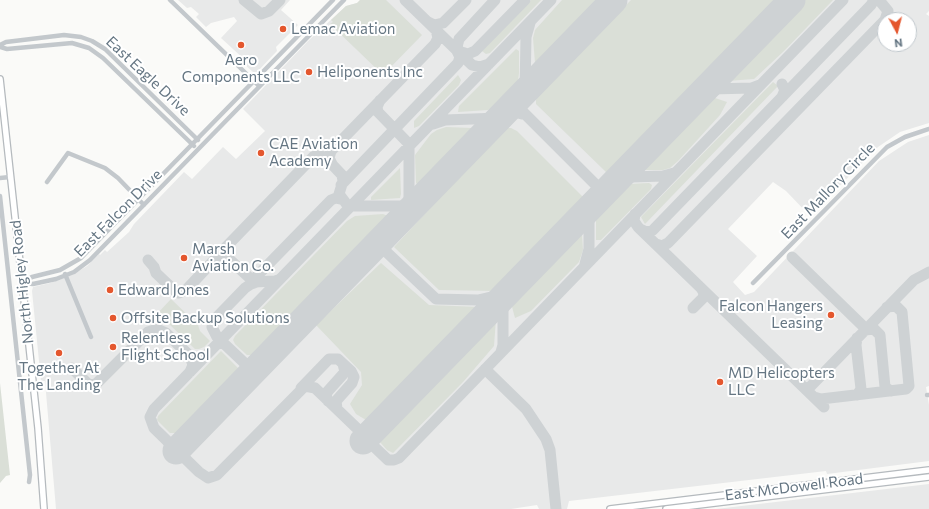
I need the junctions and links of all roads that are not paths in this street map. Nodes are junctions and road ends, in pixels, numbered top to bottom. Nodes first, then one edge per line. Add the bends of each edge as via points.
1 (170, 0) edge
2 (333, 0) edge
3 (344, 0) edge
4 (0, 46) edge
5 (0, 79) edge
6 (254, 81) junction
7 (259, 86) junction
8 (149, 92) junction
9 (144, 97) junction
10 (929, 129) edge
11 (197, 139) junction
12 (192, 144) junction
13 (202, 144) junction
14 (197, 150) junction
15 (0, 178) edge
16 (10, 178) junction
17 (47, 182) dead end
18 (0, 196) edge
19 (140, 199) junction
20 (144, 205) junction
21 (2, 225) edge
22 (62, 269) junction
23 (65, 276) junction
24 (22, 283) junction
25 (753, 284) dead end
26 (91, 337) dead end
27 (929, 470) edge
28 (929, 477) edge
29 (29, 482) dead end
30 (823, 483) junction
31 (823, 490) junction
32 (44, 509) edge
33 (610, 509) edge
34 (666, 509) edge

1 - 6 street
2 - 6 street, East Falcon Drive
3 - 7 street, East Falcon Drive
4 - 8 street, East Eagle Drive via 6,42 64,35 87,39 104,49
4 - 9 street, East Eagle Drive via 7,49 65,43 84,45 98,53
5 - 16 main road, North Higley Road
6 - 7 street
6 - 11 street, East Falcon Drive
7 - 13 street, East Falcon Drive
8 - 9 street
8 - 11 street, East Eagle Drive
9 - 12 street, East Eagle Drive
10 - 25 street, East Mallory Circle via 905,137 887,147
11 - 12 street, East Falcon Drive
11 - 13 street, East Eagle Drive
12 - 14 street, East Eagle Drive
12 - 19 street, East Falcon Drive
13 - 14 street, East Falcon Drive
14 - 20 street, East Falcon Drive
15 - 16 street
16 - 24 main road, North Higley Road
17 - 19 street via 68,153 105,168
18 - 21 street, North Higley Road
19 - 20 street
19 - 22 street, East Falcon Drive via 86,254
20 - 23 street, East Falcon Drive via 90,260
21 - 29 street, North Higley Road
22 - 23 street
22 - 24 street, East Falcon Drive via 32,277
23 - 24 street, East Falcon Drive via 33,284
23 - 26 street
24 - 32 main road, North Higley Road
27 - 30 main road, East McDowell Road
28 - 31 main road, East McDowell Road
30 - 31 main road
30 - 33 main road, East McDowell Road
31 - 34 main road, East McDowell Road

